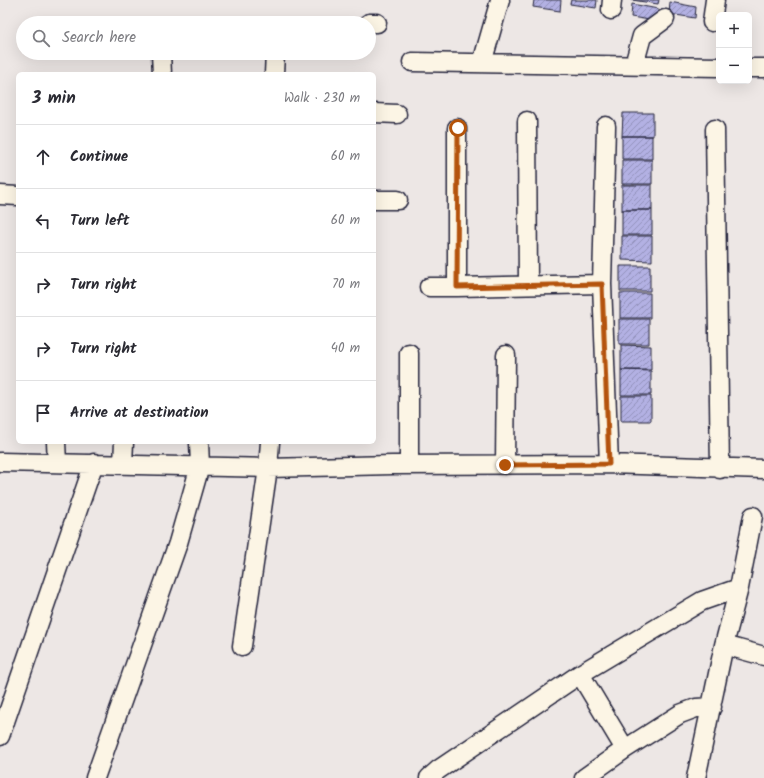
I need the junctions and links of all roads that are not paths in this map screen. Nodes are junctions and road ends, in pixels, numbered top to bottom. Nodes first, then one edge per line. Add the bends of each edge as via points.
1 (500, 0) edge
2 (715, 0) edge
3 (665, 19) dead end
4 (712, 22) dead end
5 (161, 60) edge
6 (275, 60) edge
7 (412, 62) dead end
8 (482, 63) junction
9 (634, 65) junction
10 (716, 67) edge
11 (752, 68) edge
12 (764, 68) edge
13 (162, 72) edge
14 (274, 72) edge
15 (376, 113) edge
16 (397, 114) dead end
17 (527, 121) dead end
18 (606, 126) dead end
19 (458, 128) dead end
20 (715, 129) dead end
21 (0, 195) edge
22 (16, 196) edge
23 (376, 200) edge
24 (398, 200) dead end
25 (602, 284) junction
26 (528, 285) junction
27 (429, 287) dead end
28 (457, 287) junction
29 (409, 353) dead end
30 (506, 355) dead end
31 (56, 444) edge
32 (124, 444) edge
33 (199, 444) edge
34 (270, 444) edge
35 (0, 462) edge
36 (57, 463) junction
37 (94, 463) junction
38 (123, 464) junction
39 (609, 464) junction
40 (408, 465) junction
41 (505, 465) junction
42 (200, 466) junction
43 (268, 468) junction
44 (720, 469) junction
45 (764, 469) edge
46 (754, 516) dead end
47 (739, 588) junction
48 (724, 645) junction
49 (242, 646) dead end
50 (764, 656) edge
51 (580, 674) junction
52 (712, 707) junction
53 (0, 736) edge
54 (625, 749) junction
55 (95, 778) edge
56 (429, 778) edge
57 (584, 778) edge
58 (696, 778) edge

1 - 8 street
2 - 4 street
3 - 9 street via 642,36
5 - 13 street
6 - 14 street
7 - 8 street
8 - 9 street
9 - 10 street
11 - 12 street
15 - 16 street
17 - 26 street
18 - 25 street
19 - 28 street
20 - 44 street
21 - 22 street
23 - 24 street
25 - 26 street
25 - 39 street
26 - 28 street
27 - 28 street
29 - 40 street
30 - 41 street
31 - 36 street
32 - 38 street
33 - 42 street
34 - 43 street
35 - 36 street
36 - 37 street
37 - 38 street
37 - 53 street
38 - 42 street
39 - 41 street
39 - 44 street
40 - 41 street
40 - 43 street
42 - 43 street
42 - 55 street via 178,543
43 - 49 street
44 - 45 street
46 - 47 street
47 - 48 street
47 - 51 street via 702,601
48 - 50 street
48 - 52 street
51 - 54 street
51 - 56 street
52 - 54 street via 696,708 680,714
52 - 58 street
54 - 57 street

